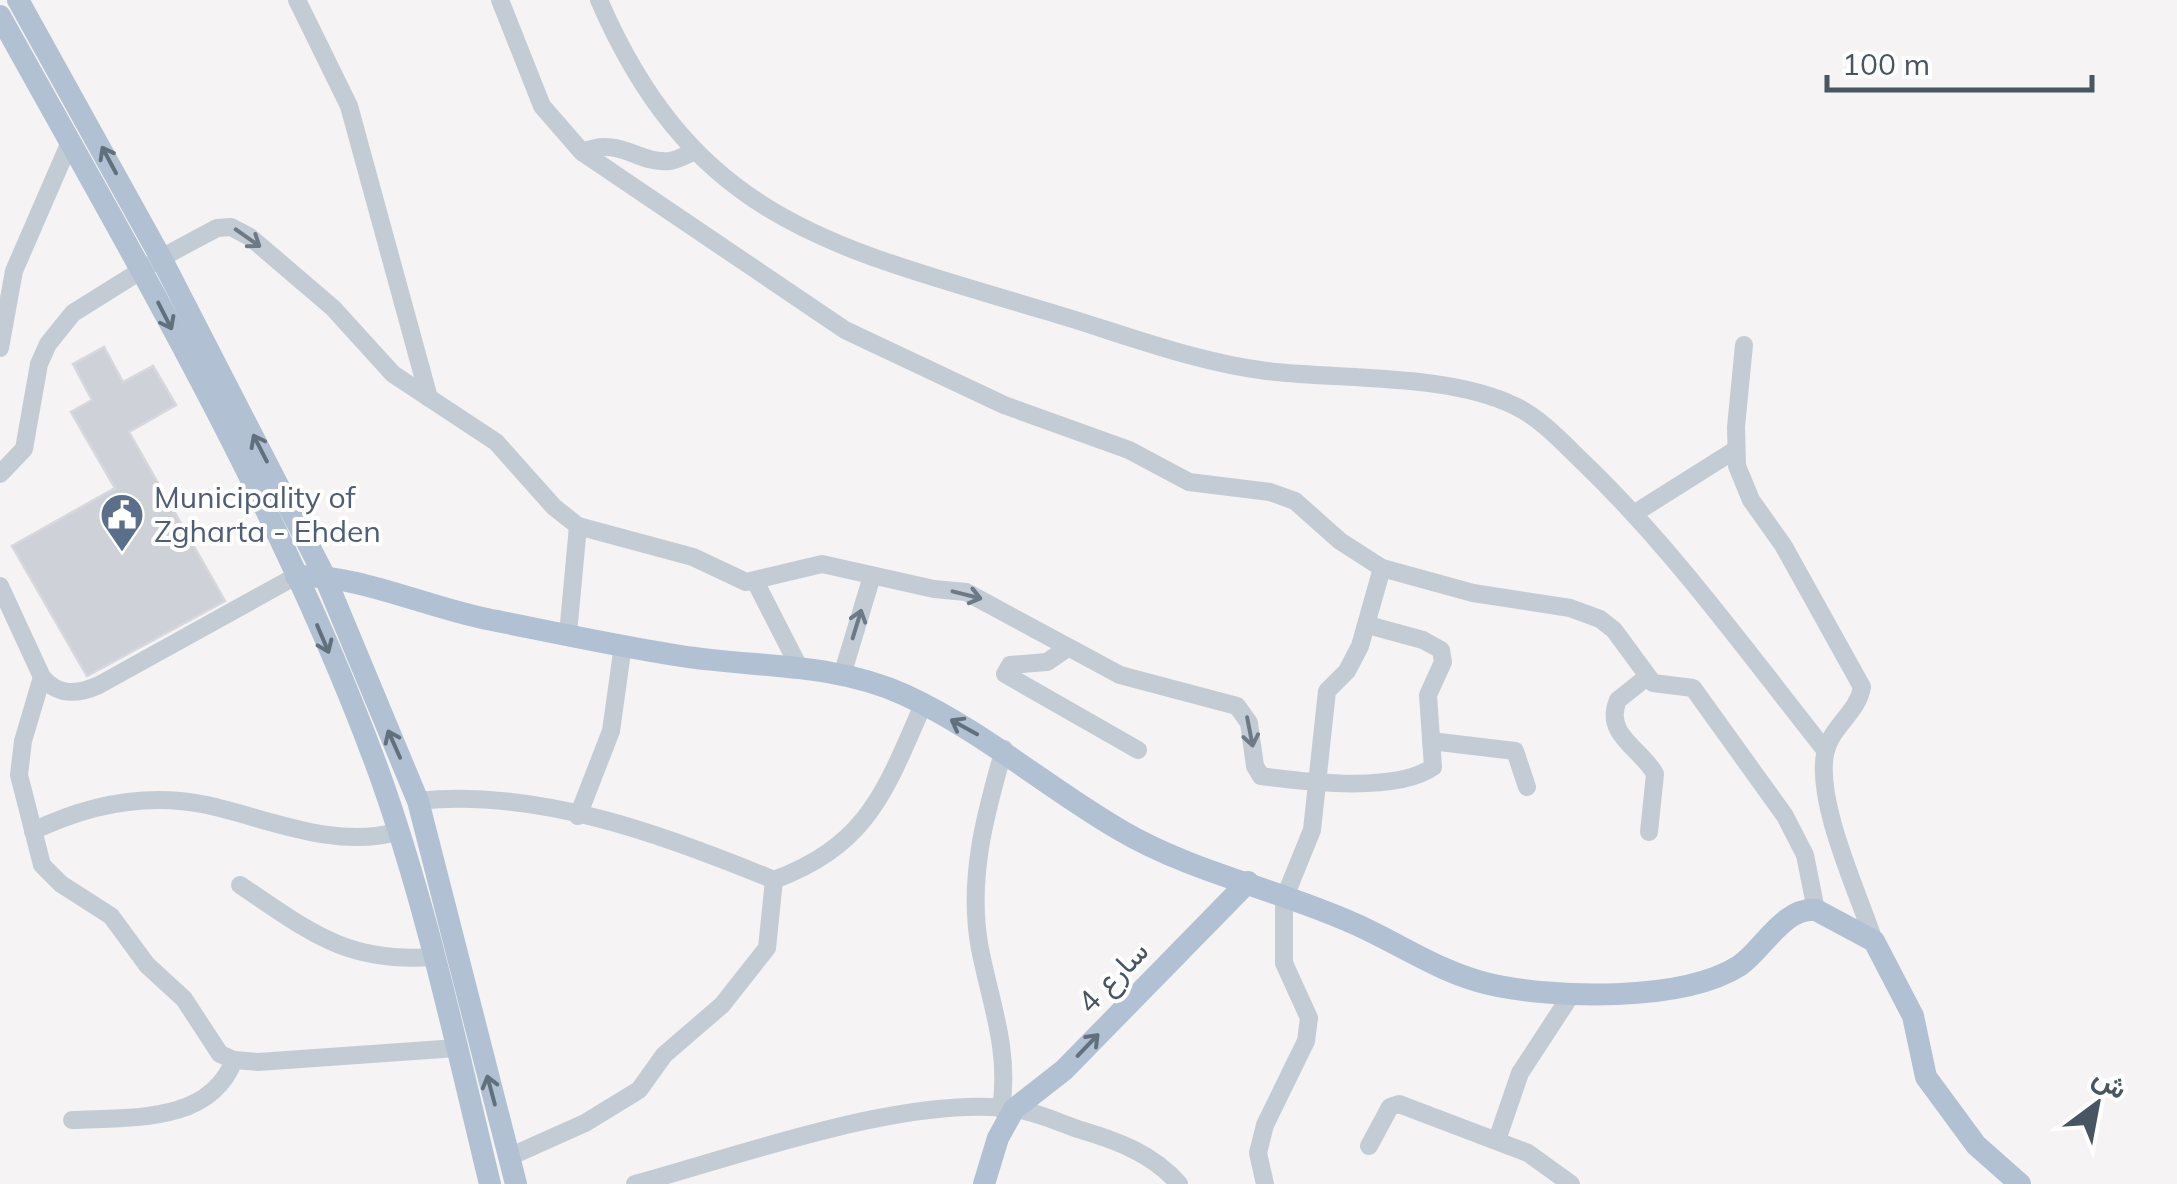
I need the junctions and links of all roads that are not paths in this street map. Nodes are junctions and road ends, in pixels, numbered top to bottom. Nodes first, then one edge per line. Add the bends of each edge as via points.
1 (18, 0) edge
2 (297, 0) edge
3 (500, 0) edge
4 (599, 0) edge
5 (0, 16) edge
6 (70, 142) junction
7 (582, 152) junction
8 (693, 152) junction
9 (152, 265) junction
10 (1744, 345) dead end
11 (0, 348) edge
12 (430, 398) junction
13 (1735, 450) junction
14 (0, 474) edge
15 (1635, 512) junction
16 (578, 526) junction
17 (1382, 568) junction
18 (324, 575) junction
19 (296, 576) junction
20 (872, 576) junction
21 (756, 584) junction
22 (0, 586) edge
23 (1368, 625) junction
24 (568, 634) junction
25 (623, 645) junction
26 (1066, 649) junction
27 (799, 667) junction
28 (843, 672) junction
29 (42, 677) junction
30 (1647, 678) junction
31 (924, 705) junction
32 (1432, 741) junction
33 (1004, 750) junction
34 (1138, 750) dead end
35 (1825, 750) junction
36 (1318, 786) junction
37 (1526, 787) dead end
38 (418, 801) junction
39 (578, 816) junction
40 (33, 831) junction
41 (397, 832) junction
42 (1649, 832) dead end
43 (774, 880) junction
44 (1248, 882) junction
45 (240, 885) dead end
46 (1284, 898) junction
47 (1816, 910) junction
48 (1874, 941) junction
49 (433, 957) junction
50 (1571, 996) junction
51 (457, 1048) junction
52 (234, 1060) junction
53 (1008, 1109) junction
54 (72, 1120) dead end
55 (1497, 1140) junction
56 (1369, 1146) dead end
57 (510, 1157) junction
58 (490, 1184) edge
59 (516, 1184) edge
60 (635, 1184) edge
61 (984, 1184) edge
62 (1180, 1184) edge
63 (1265, 1184) edge
64 (1571, 1184) edge
65 (2020, 1184) edge

9 -> 1 main road
2 - 12 street via 349,106
3 - 7 street via 542,106
4 - 8 street via 624,56
5 - 6 main road
6 - 9 main road
6 - 11 street via 14,271
7 - 8 street via 613,146 668,161
7 - 17 street via 845,330 1189,482 1294,501
8 - 15 street via 748,198 817,236 989,293 1262,371 1436,385 1516,406
9 -> 12 street via 217,228 242,231 332,308 382,365
9 - 14 street via 73,313 48,344 28,440
18 -> 9 main road
9 -> 19 main road
10 - 13 street
12 - 16 street via 496,442
13 - 15 street
13 - 35 street via 1751,500 1858,675 1860,696
15 - 35 street
16 - 21 street via 693,557
16 - 24 street
17 - 23 street
17 - 30 street via 1586,613 1614,630
18 - 19 main road
18 - 24 main road
38 -> 18 main road
19 - 29 street via 86,691 58,691
19 -> 41 main road via 376,764
20 - 21 street via 822,564
20 -> 26 street via 966,592
28 -> 20 street
21 - 27 street
22 - 29 street
23 - 32 street via 1441,650 1443,662 1428,695
23 - 36 street via 1353,663 1327,691
24 - 25 main road
25 - 27 main road
25 - 39 street via 611,731
26 - 34 street via 1047,662 1010,665 1005,674
26 -> 36 street via 1120,675 1237,706 1249,722 1258,773
27 - 28 main road
28 - 31 main road
29 - 40 street via 19,760
30 - 42 street via 1618,700 1614,720 1626,745 1655,774
30 - 47 street via 1660,686 1693,688 1769,792 1805,855
33 -> 31 main road
31 - 43 street via 885,790 854,834 840,848
32 - 36 street via 1435,764 1425,773
32 - 37 street via 1516,751
33 - 44 main road via 1141,842
33 - 53 street via 974,895 1004,1042
35 - 48 street via 1828,799
36 - 46 street via 1312,830
38 - 39 street via 495,800
57 -> 38 main road
39 - 43 street via 668,840
40 - 41 street via 88,808 143,802 204,805 362,840
40 - 52 street via 48,873 111,916 154,975 184,999 213,1046
41 - 49 main road
43 - 57 street via 766,948 722,1005 664,1055 639,1090
44 - 46 main road
53 -> 44 main road, سارع 4 via 1064,1070
45 - 49 street via 336,946 397,959
46 - 50 main road via 1469,978
46 - 63 street via 1284,964 1309,1018 1306,1041 1265,1125 1258,1153
47 - 48 main road
47 - 50 main road via 1786,921 1741,964 1718,976
48 - 65 main road via 1913,1016 1926,1076 1976,1145
49 - 51 main road
50 - 55 street via 1520,1074
51 - 52 street
51 - 58 main road
52 - 54 street via 207,1101 139,1117
53 - 60 street via 920,1110
53 - 61 main road
53 - 62 street via 1118,1142
55 - 56 street via 1399,1104
55 - 64 street
57 - 59 main road

